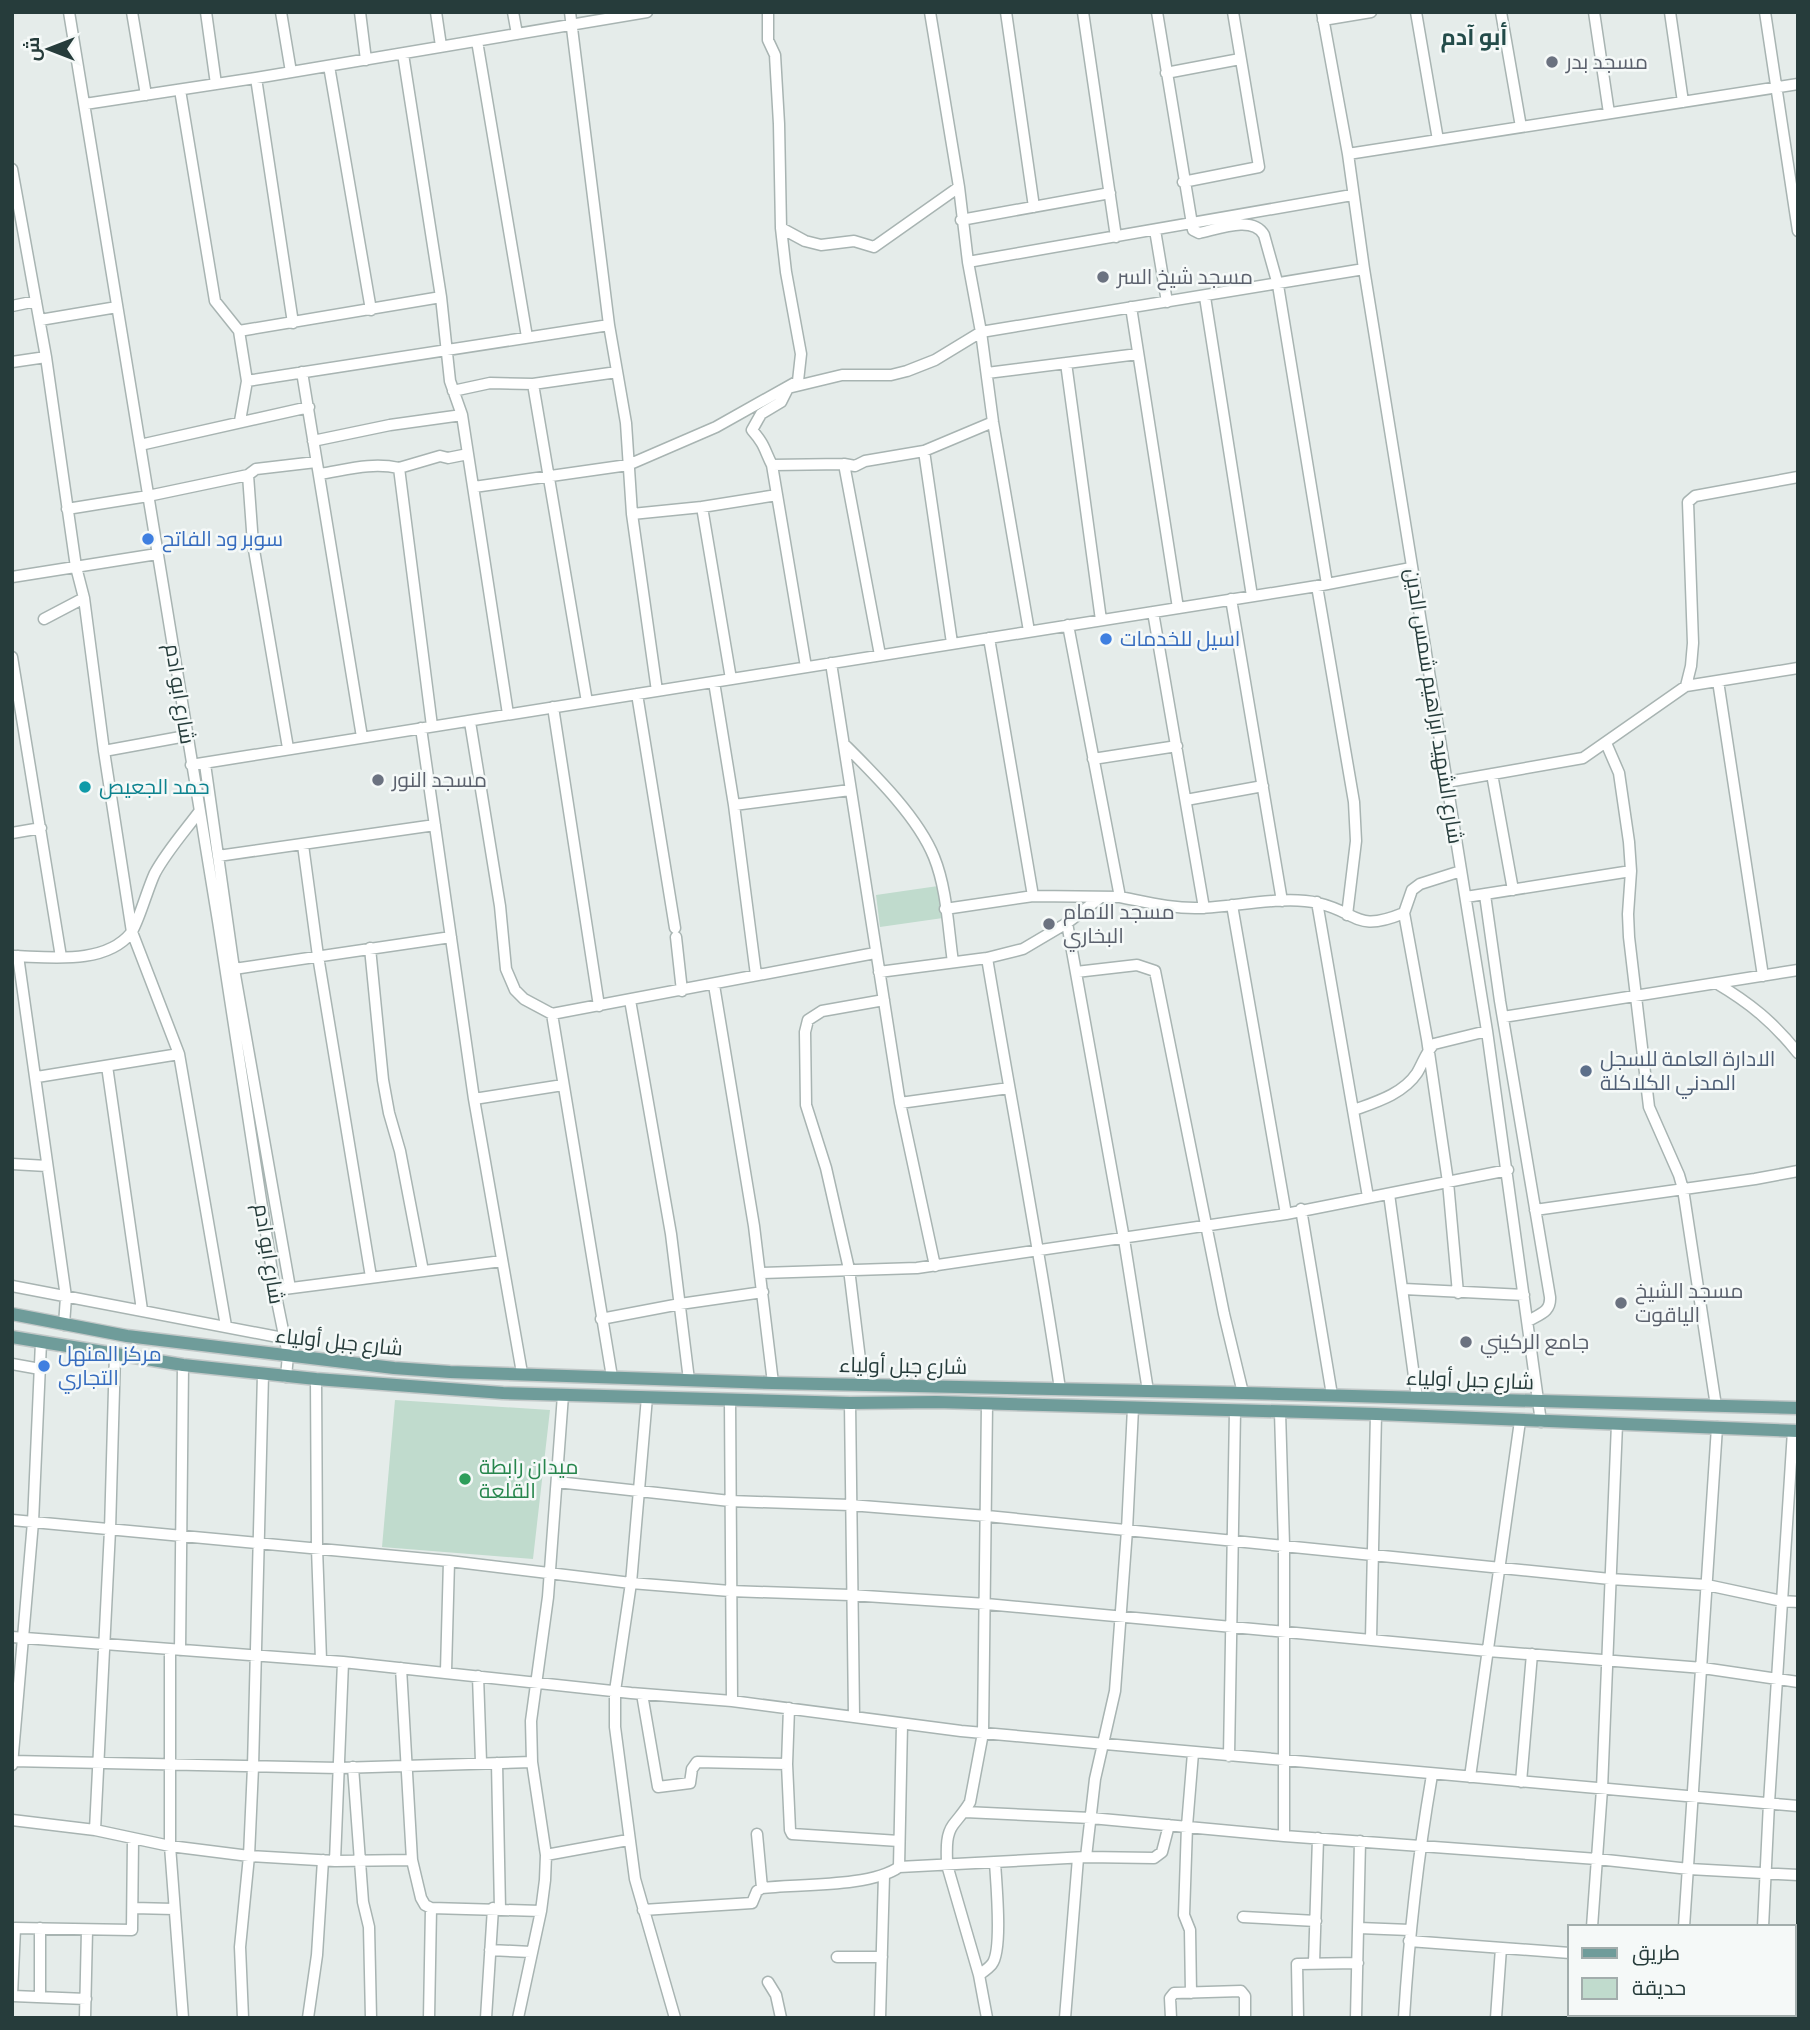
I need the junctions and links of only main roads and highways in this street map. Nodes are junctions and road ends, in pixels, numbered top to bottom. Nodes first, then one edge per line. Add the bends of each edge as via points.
1 (12, 1314) edge
2 (12, 1336) edge
3 (1798, 1408) edge
4 (1795, 1431) edge

1 - 3 main road, شارع جبل أولياء via 127,1336 405,1369 773,1384
2 - 4 main road, شارع جبل أولياء via 183,1365 463,1391 1376,1414

